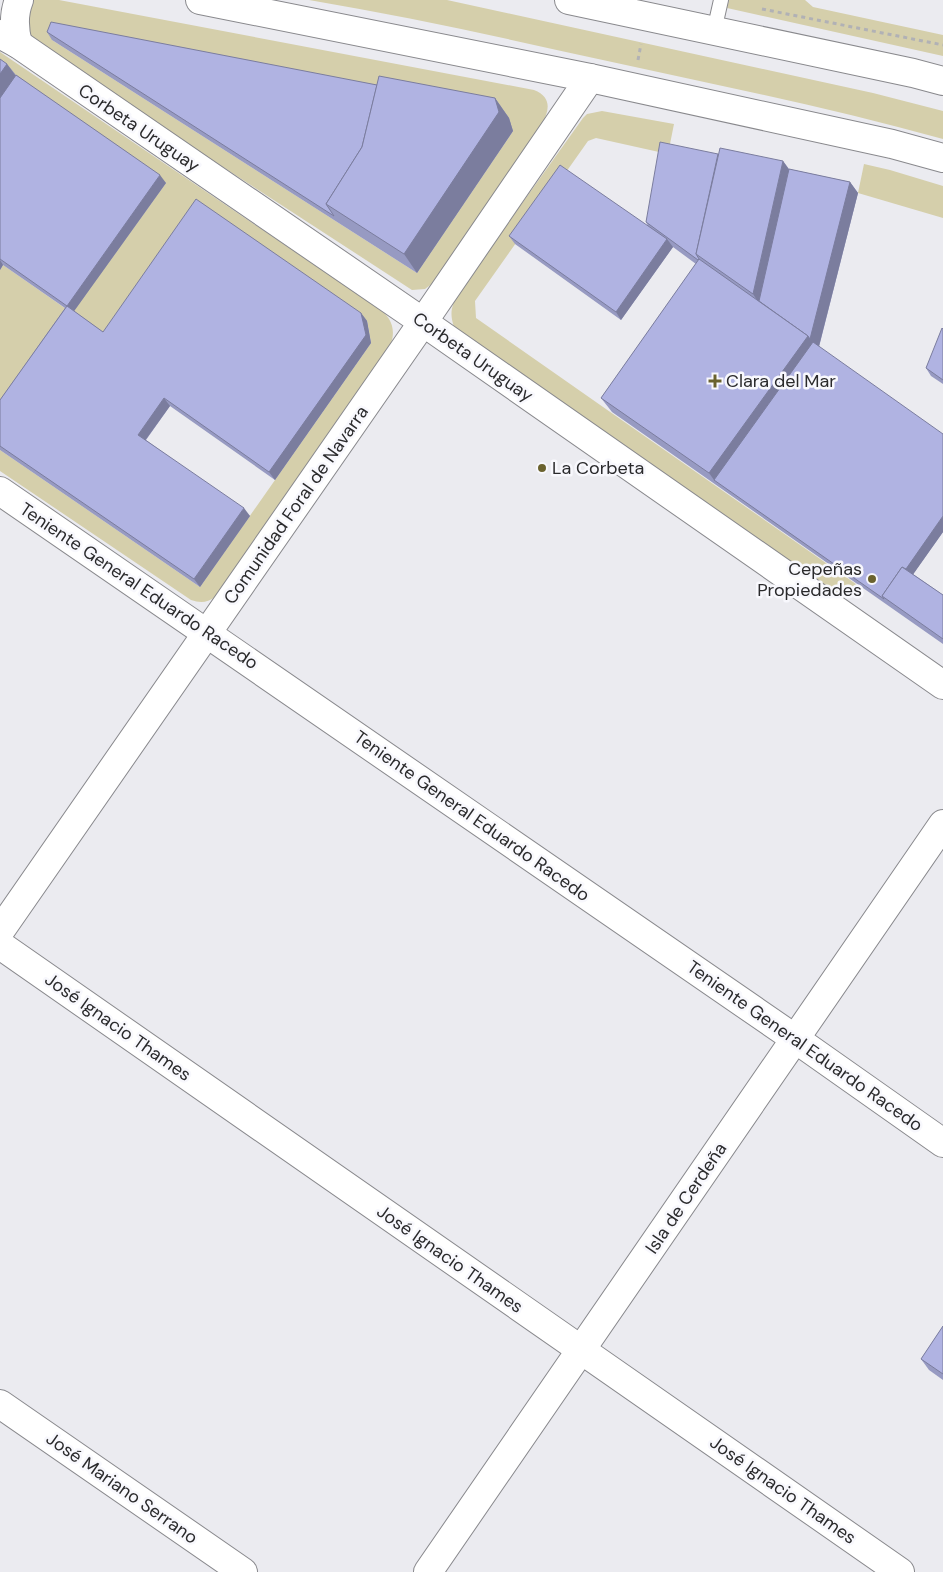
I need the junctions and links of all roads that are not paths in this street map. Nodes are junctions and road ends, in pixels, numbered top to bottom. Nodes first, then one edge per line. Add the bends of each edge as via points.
1 (19, 0) edge
2 (200, 0) edge
3 (569, 0) edge
4 (720, 0) edge
5 (714, 31) junction
6 (9, 39) edge
7 (590, 78) junction
8 (943, 80) edge
9 (943, 158) edge
10 (423, 322) junction
11 (0, 491) edge
12 (207, 632) junction
13 (943, 685) edge
14 (943, 824) edge
15 (0, 931) edge
16 (0, 945) edge
17 (794, 1038) junction
18 (943, 1142) edge
19 (582, 1351) junction
20 (0, 1404) edge
21 (243, 1572) edge
22 (428, 1572) edge
23 (900, 1572) edge

1 - 6 street
2 - 7 street
3 - 5 street
4 - 5 lane
5 - 8 street
6 - 10 street, Corbeta Uruguay
7 - 9 street
7 - 10 street, Comunidad Foral de Navarra
10 - 12 street, Comunidad Foral de Navarra
10 - 13 street, Corbeta Uruguay
11 - 12 street, Teniente General Eduardo Racedo
12 - 15 street, Comunidad Foral de Navarra
12 - 17 street, Teniente General Eduardo Racedo
14 - 17 street, Isla de Cerdeña
16 - 19 street, José Ignacio Thames
17 - 18 street, Teniente General Eduardo Racedo
17 - 19 street, Isla de Cerdeña
19 - 22 street, Isla de Cerdeña
19 - 23 street, José Ignacio Thames
20 - 21 street, José Mariano Serrano

